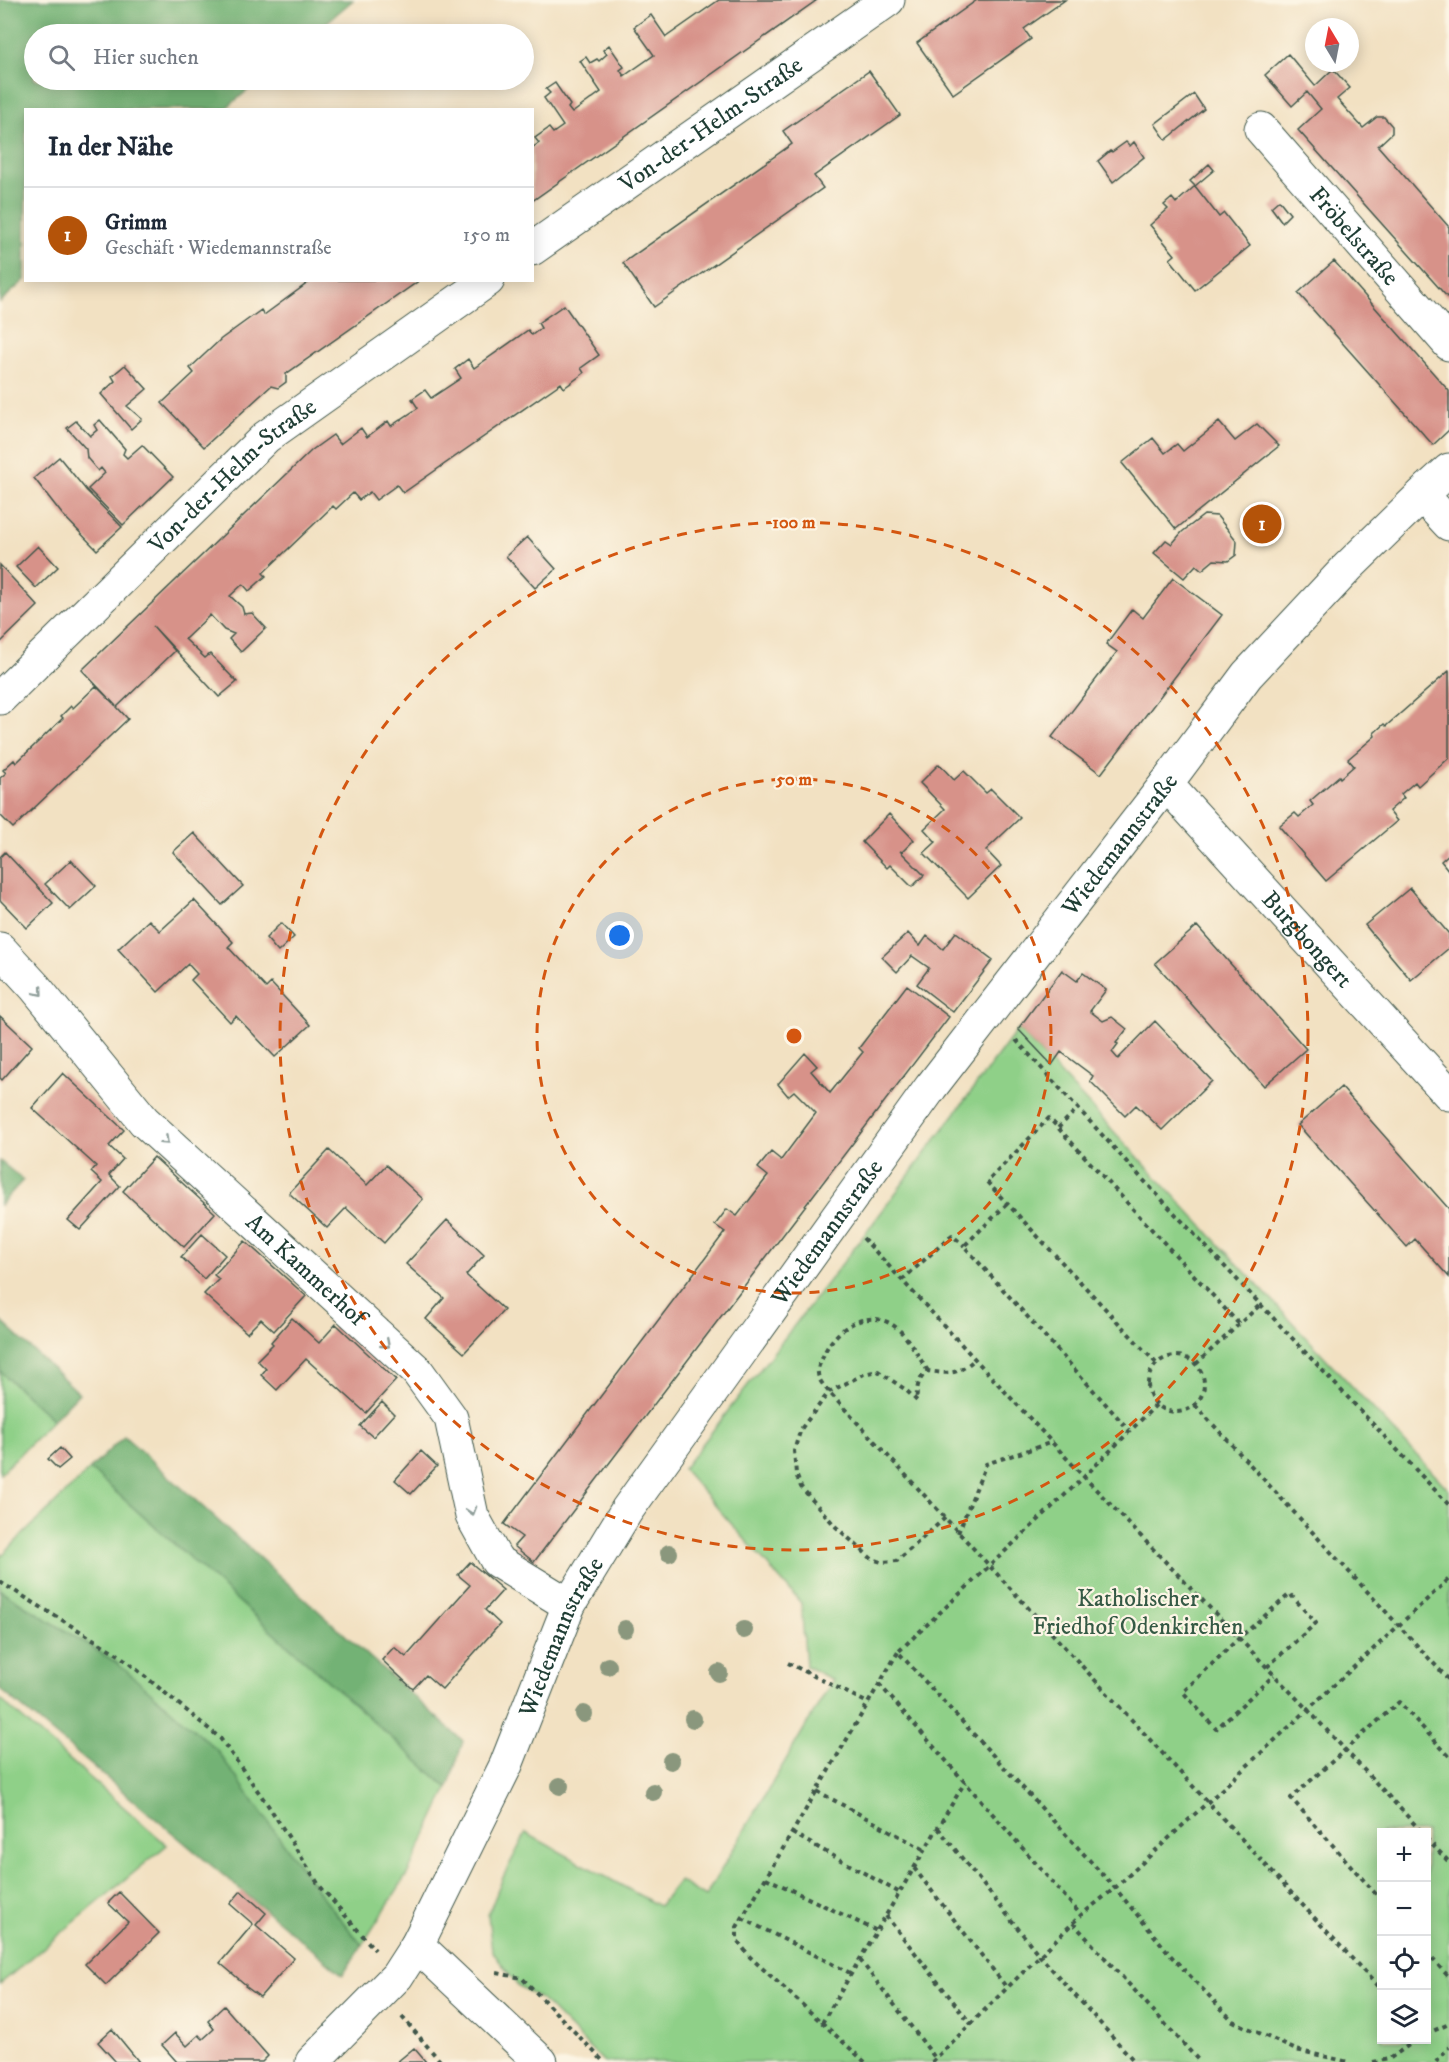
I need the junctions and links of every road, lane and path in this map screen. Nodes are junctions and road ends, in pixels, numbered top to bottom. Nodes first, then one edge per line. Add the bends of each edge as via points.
1 (888, 0) edge
2 (1261, 129) dead end
3 (534, 248) edge
4 (485, 282) edge
5 (1449, 344) edge
6 (1449, 470) edge
7 (1422, 495) junction
8 (1449, 525) edge
9 (0, 698) edge
10 (1166, 784) junction
11 (0, 949) edge
12 (1016, 1040) dead end
13 (1449, 1094) edge
14 (1079, 1107) junction
15 (1058, 1128) junction
16 (1007, 1204) junction
17 (838, 1216) junction
18 (964, 1246) junction
19 (902, 1281) junction
20 (1260, 1304) junction
21 (1239, 1324) junction
22 (974, 1360) junction
23 (1156, 1363) junction
24 (1196, 1364) junction
25 (928, 1371) junction
26 (829, 1392) junction
27 (1156, 1405) junction
28 (1195, 1405) junction
29 (1129, 1431) junction
30 (1053, 1442) junction
31 (1084, 1477) junction
32 (1449, 1505) edge
33 (945, 1518) junction
34 (958, 1533) junction
35 (989, 1566) junction
36 (1449, 1579) edge
37 (0, 1582) edge
38 (569, 1605) junction
39 (1398, 1626) junction
40 (1239, 1638) junction
41 (898, 1652) junction
42 (788, 1663) dead end
43 (1267, 1668) junction
44 (1274, 1674) junction
45 (1449, 1680) edge
46 (879, 1684) junction
47 (868, 1703) junction
48 (1307, 1709) junction
49 (1345, 1750) junction
50 (1449, 1756) edge
51 (965, 1782) junction
52 (817, 1791) junction
53 (1207, 1803) junction
54 (938, 1828) junction
55 (1417, 1828) edge
56 (792, 1833) junction
57 (1431, 1843) edge
58 (925, 1850) junction
59 (1449, 1862) edge
60 (914, 1868) junction
61 (766, 1878) junction
62 (1115, 1888) junction
63 (900, 1893) junction
64 (1377, 1895) edge
65 (885, 1916) junction
66 (1081, 1916) junction
67 (742, 1918) junction
68 (1073, 1923) junction
69 (877, 1931) junction
70 (417, 1945) junction
71 (1040, 1956) junction
72 (1431, 1957) edge
73 (860, 1960) junction
74 (852, 1974) junction
75 (1449, 1977) edge
76 (455, 1980) junction
77 (389, 1984) junction
78 (1007, 1988) junction
79 (1381, 1990) edge
80 (822, 2023) junction
81 (971, 2024) junction
82 (1449, 2024) edge
83 (1431, 2032) edge
84 (1410, 2044) edge
85 (1449, 2047) edge
86 (934, 2060) edge
87 (312, 2062) edge
88 (441, 2062) edge
89 (541, 2062) edge
90 (604, 2062) edge
91 (865, 2062) edge
92 (1135, 2062) edge
93 (1200, 2062) edge
94 (1349, 2062) edge
95 (1373, 2062) edge
96 (1436, 2062) edge

1 - 3 street, Von-der-Helm-Straße
2 - 5 street, Fröbelstraße
4 - 9 street, Von-der-Helm-Straße via 266,437
6 - 7 street, Wiedemannstraße
7 - 8 street
7 - 10 street, Wiedemannstraße via 1247,675
10 - 13 street, Burgbongert
10 - 17 street, Wiedemannstraße via 931,1087
11 -> 38 street, Am Kammerhof via 144,1121 417,1371 451,1418 472,1516 497,1561
12 - 14 path
14 - 15 path
14 - 20 path
15 - 16 path via 1049,1118 987,1182
15 - 21 path
16 - 18 path
16 - 23 path
17 - 19 path
17 - 38 street, Wiedemannstraße via 627,1510
18 - 19 path via 952,1235
18 - 29 path
19 - 22 path
20 - 21 path
20 - 32 path
21 - 24 path
22 - 25 path via 951,1374
22 - 30 path
23 - 24 path via 1173,1355
23 - 27 path via 1147,1384
24 - 28 path via 1205,1383
25 - 26 path via 917,1384 917,1401 878,1371
25 - 26 path via 898,1329 866,1318 845,1327 823,1354 817,1372
26 - 33 path
26 - 33 path via 801,1429 794,1450 801,1487 836,1527 872,1559 897,1561
27 - 28 path via 1168,1412 1182,1412
27 - 29 path
28 - 39 path
29 - 31 path
30 - 31 path
30 - 34 path via 986,1464
31 - 35 path
31 - 40 path
33 - 34 path
34 - 35 path
35 - 41 path
35 - 53 path
36 - 39 path
37 - 77 path via 119,1655 219,1738
38 - 70 street, Wiedemannstraße via 506,1765
39 - 45 path
39 - 48 path
40 - 43 path
40 - 43 path via 1290,1594 1316,1623
40 - 44 path via 1183,1692 1216,1729
41 - 46 path
41 - 62 path
42 - 47 path
43 - 44 path
44 - 48 path
46 - 47 path
46 - 51 path
47 - 52 path
48 - 49 path
48 - 53 path
49 - 50 path via 1399,1702
49 - 55 path
49 - 64 path via 1291,1798
51 - 54 path
51 - 66 path
52 - 56 path
52 - 58 path
53 - 62 path
53 - 79 path
54 - 58 path
54 - 71 path
56 - 61 path
56 - 63 path
57 - 59 path
58 - 60 path
60 - 63 path
60 - 78 path
61 - 67 path
61 - 69 path
62 - 66 path
62 - 94 path via 1172,1957 1233,2020 1296,2050
63 - 65 path
65 - 69 path
65 - 81 path
66 - 68 path
67 - 74 path
67 - 80 path via 736,1940 750,1958
68 - 71 path
68 - 93 path
69 - 73 path
70 - 76 street
70 - 77 street, Wiedemannstraße
71 - 78 path
71 - 92 path
72 - 75 path
73 - 74 path
73 - 86 path
74 - 80 path
76 - 89 street
76 - 90 path via 499,1973 522,1978
77 - 87 street, Wiedemannstraße
77 - 88 path
78 - 81 path
80 - 91 path
81 - 86 path
82 - 83 path
84 - 95 path via 1389,2059
85 - 96 path

